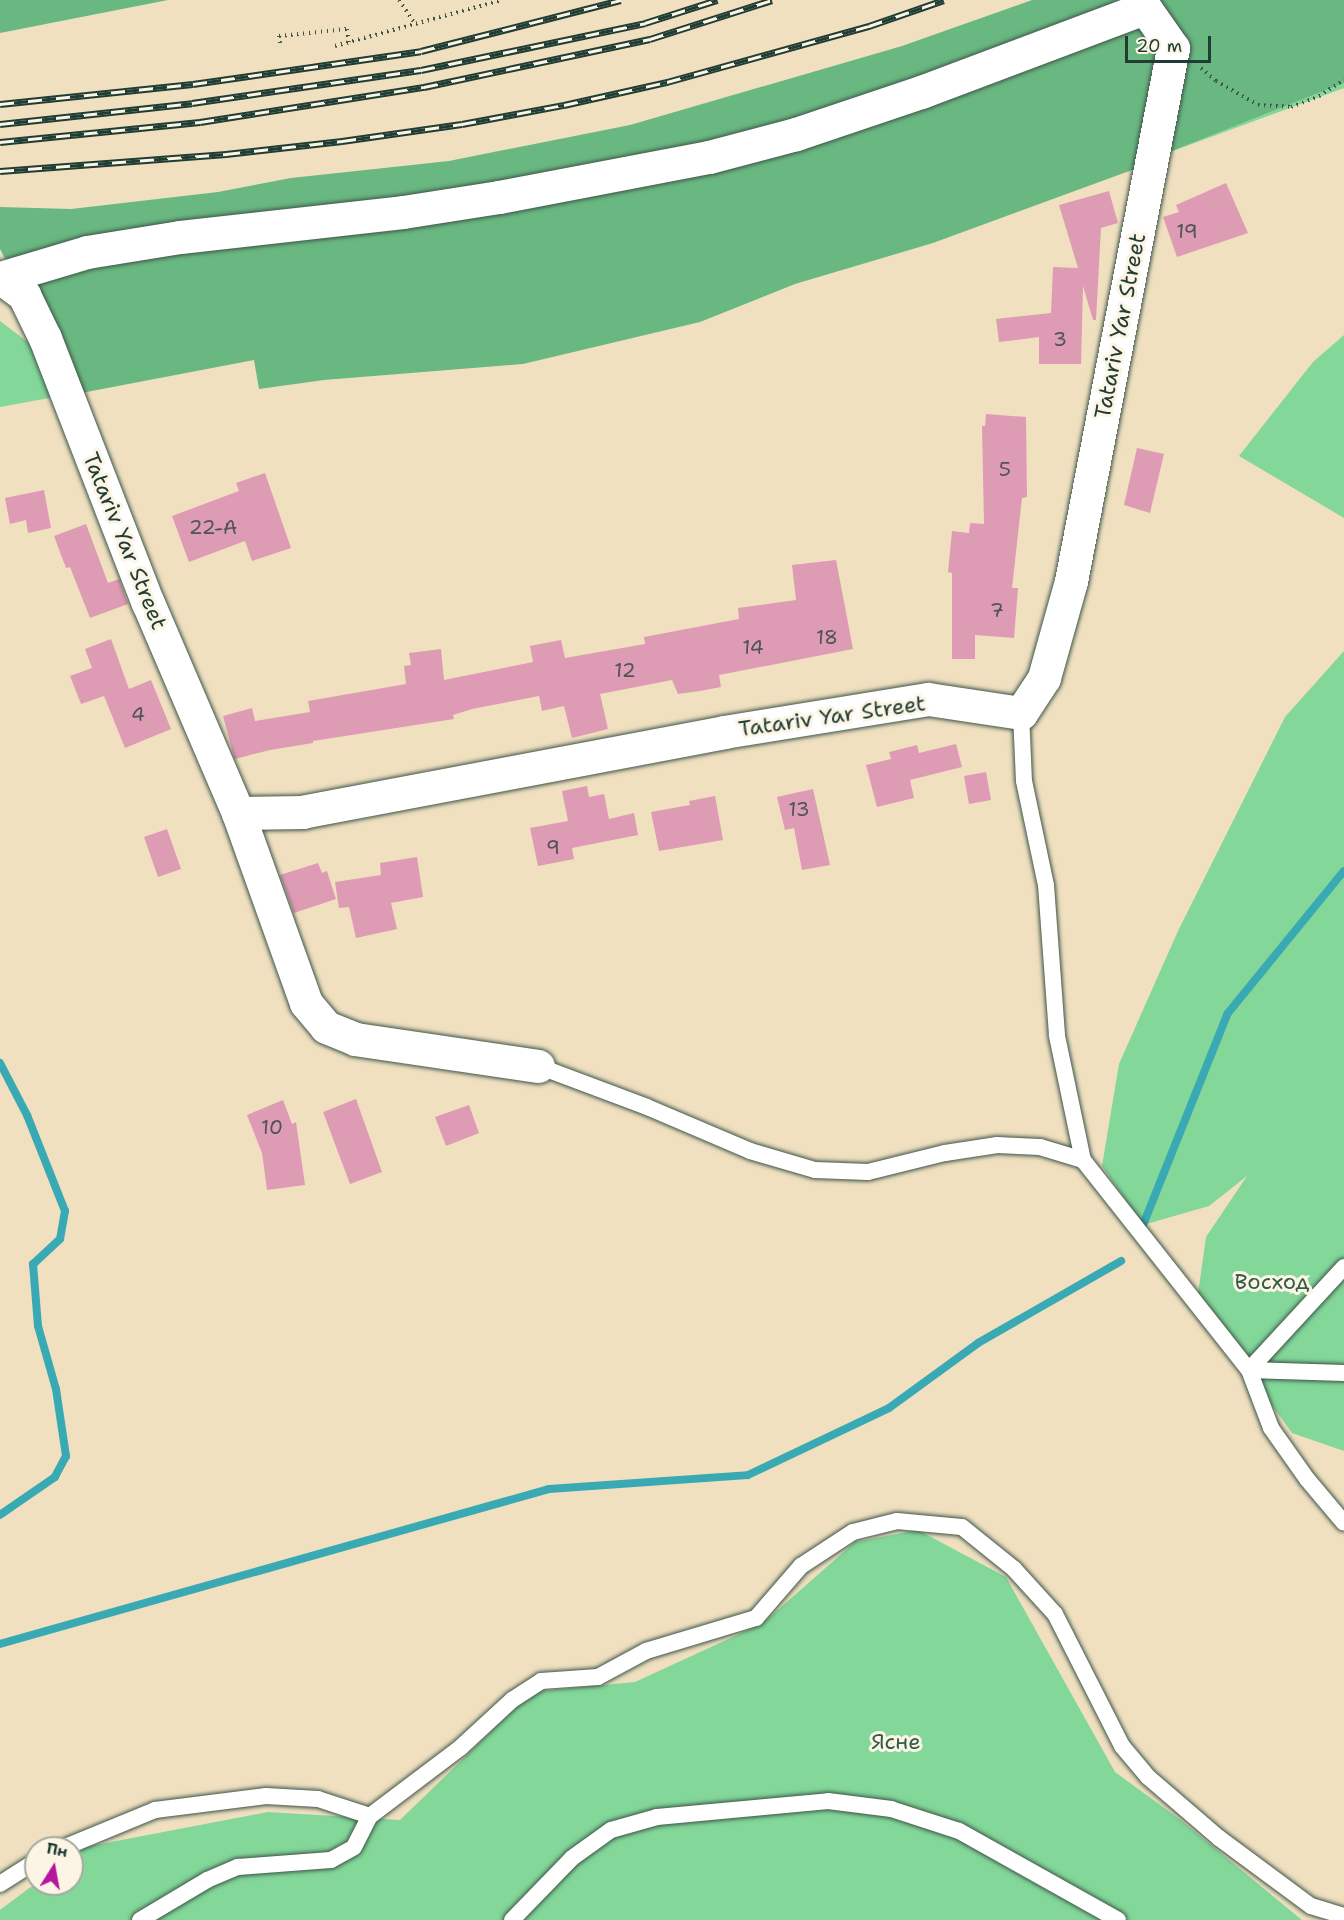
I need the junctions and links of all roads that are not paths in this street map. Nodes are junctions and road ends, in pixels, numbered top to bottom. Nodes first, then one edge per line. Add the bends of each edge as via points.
1 (0, 278) edge
2 (1021, 713) junction
3 (238, 813) junction
4 (538, 1066) joint
5 (1083, 1160) junction
6 (1344, 1267) edge
7 (1249, 1370) junction
8 (1344, 1373) edge
9 (1344, 1523) edge
10 (370, 1816) junction
11 (84, 1839) edge
12 (24, 1869) edge
13 (0, 1884) edge
14 (1344, 1916) edge
15 (140, 1920) edge
16 (512, 1920) edge
17 (1118, 1920) edge

1 - 2 street, Tatariv Yar Street via 87,252 499,197 709,157 796,134 921,92 1145,8 1173,48 1071,581 1044,678
1 - 3 street, Tatariv Yar Street via 24,295 45,338 148,603
2 - 3 street, Tatariv Yar Street via 928,699 725,732 303,812
2 - 5 lane via 1024,781 1046,885 1057,1036
3 - 4 street, Tatariv Yar Street via 306,1003 326,1027 354,1039
4 - 5 lane via 750,1151 816,1170 868,1172 997,1145 1040,1147
5 - 7 lane
6 - 7 lane
7 - 8 lane
7 - 9 lane via 1271,1428
10 - 11 lane via 318,1799 266,1796 155,1810
10 - 14 lane via 460,1748 512,1700 541,1681 598,1677 646,1651 756,1618 801,1566 853,1532 897,1521 962,1527 1014,1569 1055,1614 1122,1746 1149,1778 1220,1838 1311,1906
10 - 15 lane via 354,1847 331,1860 238,1867 207,1880
12 - 13 lane
16 - 17 lane via 572,1858 611,1830 657,1817 828,1801 891,1809 959,1831

